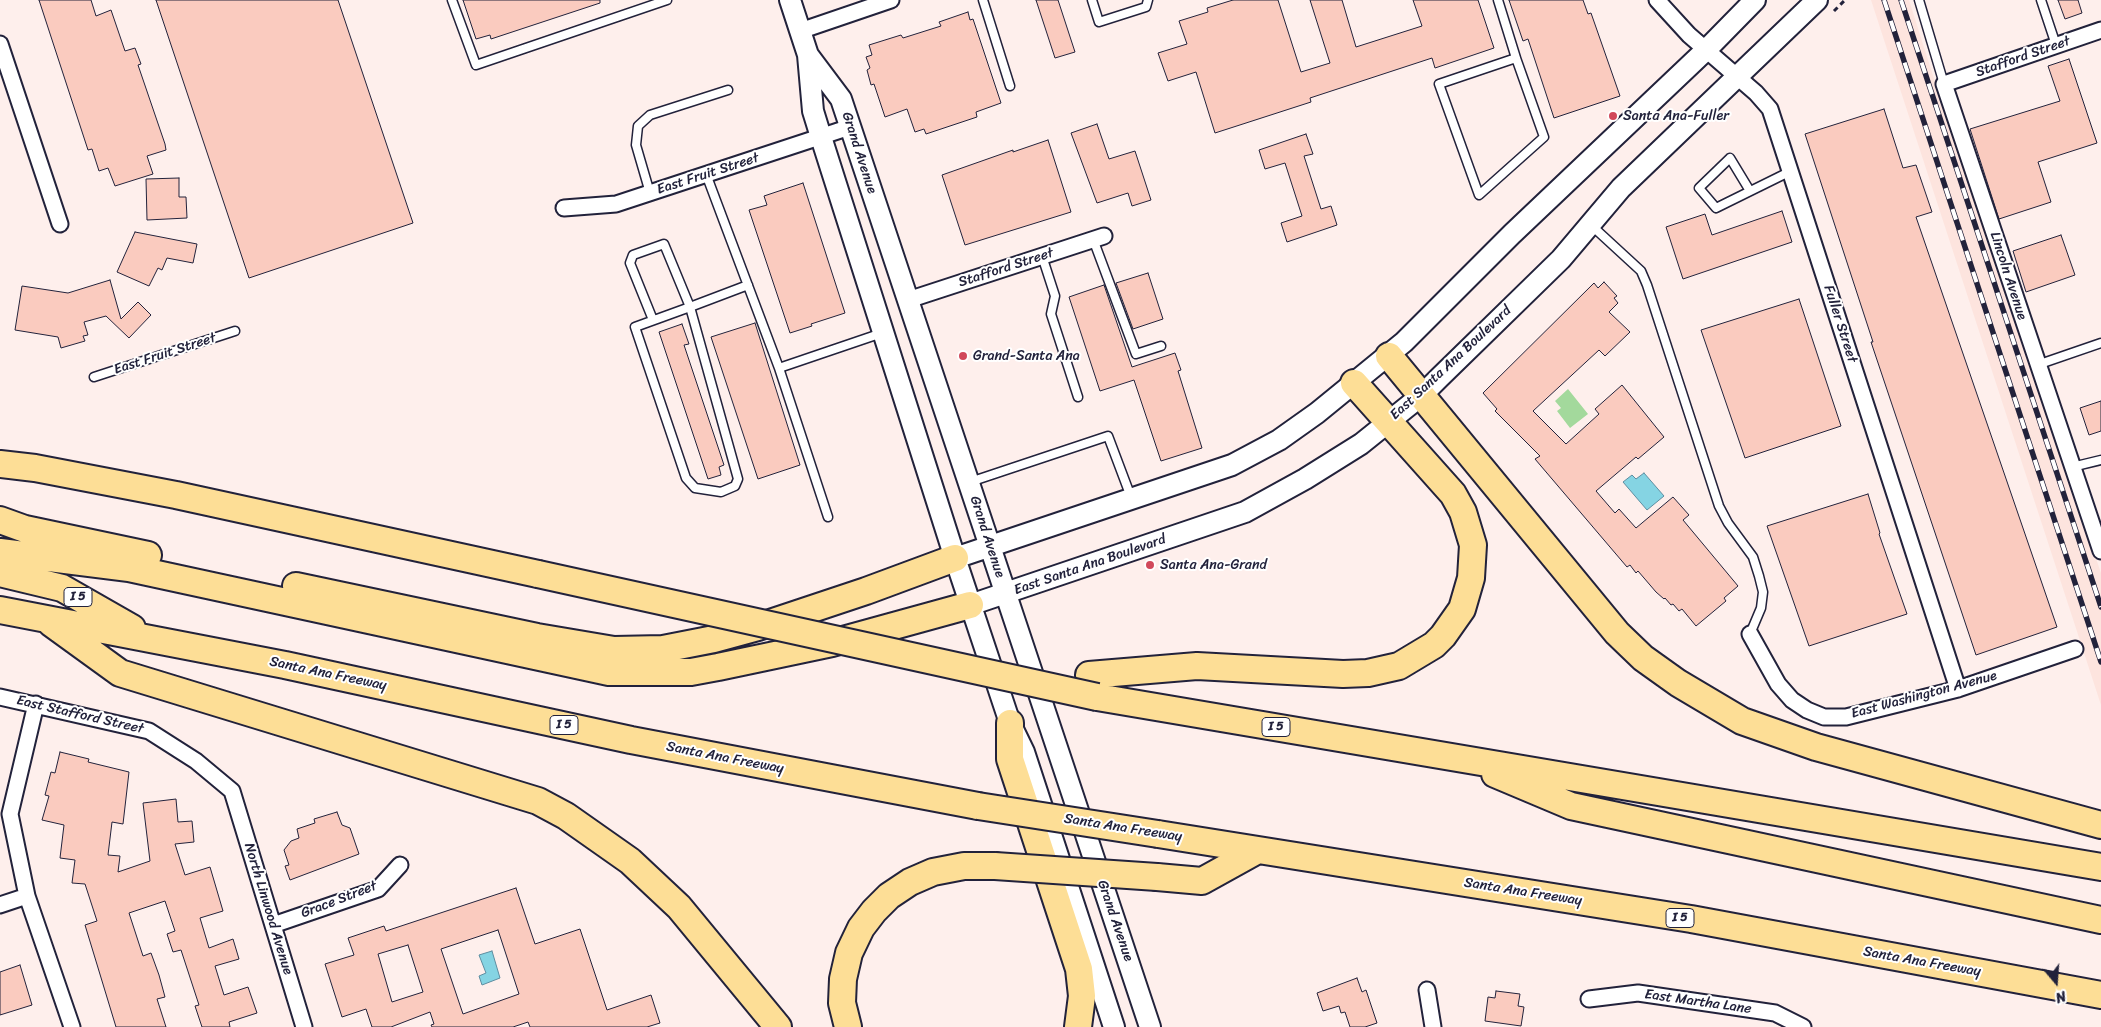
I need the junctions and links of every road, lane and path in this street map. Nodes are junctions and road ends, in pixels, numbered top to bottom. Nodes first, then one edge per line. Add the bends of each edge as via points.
1 (452, 0) edge
2 (667, 0) edge
3 (790, 0) edge
4 (891, 0) edge
5 (983, 0) edge
6 (1092, 0) edge
7 (1148, 0) edge
8 (1498, 0) edge
9 (1657, 0) edge
10 (1756, 0) edge
11 (1817, 0) edge
12 (1919, 0) edge
13 (2041, 0) edge
14 (2101, 30) edge
15 (800, 31) junction
16 (0, 44) edge
17 (2056, 45) junction
18 (1707, 49) junction
19 (808, 55) junction
20 (1516, 58) junction
21 (1736, 76) junction
22 (1944, 84) junction
23 (1010, 86) dead end
24 (728, 90) dead end
25 (850, 127) junction
26 (821, 137) junction
27 (1790, 171) junction
28 (706, 174) junction
29 (1750, 191) junction
30 (650, 193) junction
31 (564, 208) dead end
32 (60, 224) dead end
33 (1591, 225) junction
34 (1098, 238) joint
35 (1042, 256) junction
36 (748, 285) junction
37 (908, 300) junction
38 (690, 306) junction
39 (653, 320) junction
40 (235, 331) dead end
41 (883, 332) junction
42 (2101, 343) edge
43 (1161, 346) dead end
44 (1388, 356) junction
45 (2037, 365) junction
46 (779, 368) junction
47 (94, 377) dead end
48 (1354, 384) junction
49 (1422, 395) junction
50 (1078, 397) dead end
51 (1388, 422) junction
52 (0, 455) edge
53 (2101, 460) edge
54 (0, 464) edge
55 (2072, 467) junction
56 (35, 468) junction
57 (968, 482) junction
58 (1132, 498) junction
59 (828, 517) dead end
60 (0, 520) edge
61 (990, 546) junction
62 (2101, 551) edge
63 (0, 552) edge
64 (955, 558) junction
65 (0, 573) edge
66 (1005, 594) junction
67 (970, 605) junction
68 (0, 610) edge
69 (44, 619) junction
70 (1750, 634) joint
71 (150, 639) junction
72 (2075, 649) dead end
73 (1093, 686) junction
74 (1958, 689) junction
75 (0, 697) edge
76 (36, 704) junction
77 (1010, 722) junction
78 (1456, 757) junction
79 (232, 791) joint
80 (2101, 825) edge
81 (1258, 850) junction
82 (400, 865) dead end
83 (2101, 867) edge
84 (27, 896) junction
85 (0, 906) edge
86 (2101, 920) edge
87 (272, 925) junction
88 (1427, 990) dead end
89 (2101, 995) edge
90 (1589, 999) dead end
91 (72, 1027) edge
92 (304, 1027) edge
93 (778, 1027) edge
94 (848, 1027) edge
95 (1078, 1027) edge
96 (1114, 1027) edge
97 (1150, 1027) edge
98 (1433, 1027) edge
99 (1803, 1027) edge

1 - 2 lane via 476,65
3 - 15 main road, Grand Avenue
4 - 15 street
5 - 23 lane
6 - 7 lane via 1099,22 1146,7
8 - 20 lane
9 - 18 street, Fuller Street via 1689,35
10 - 18 main road
11 - 21 main road, East Santa Ana Boulevard
12 - 22 lane, Lincoln Avenue
13 - 17 lane
14 - 17 street, Stafford Street
15 - 19 main road, Grand Avenue
16 - 32 street
17 - 22 street, Stafford Street
18 - 21 street, Fuller Street
18 - 44 main road
19 - 25 main road, Grand Avenue via 841,99
19 - 26 main road, Grand Avenue via 813,111
20 - 20 lane via 1544,137 1479,195 1439,84
21 - 27 street, Fuller Street via 1770,108
21 - 33 main road, East Santa Ana Boulevard via 1622,188
22 - 45 street, Lincoln Avenue
24 - 30 lane via 650,115 638,126 636,145
25 - 26 street, East Fruit Street
25 - 37 main road, Grand Avenue
26 - 28 street, East Fruit Street
26 - 41 main road, Grand Avenue
27 - 29 lane
27 - 74 street, Fuller Street
28 - 30 street, East Fruit Street
28 - 36 lane
29 - 29 lane via 1716,208 1698,188 1730,158
30 - 31 street, East Fruit Street via 616,204
33 - 49 main road, East Santa Ana Boulevard via 1561,259
33 - 70 lane via 1641,271 1719,506 1753,557 1764,592
34 - 35 street, Stafford Street
34 - 43 lane via 1136,354
35 - 37 street, Stafford Street
35 - 50 lane via 1055,296 1051,314
36 - 38 lane
36 - 46 lane
37 - 57 main road, Grand Avenue
38 - 39 lane
38 - 39 lane via 664,244 633,255 630,263
38 - 39 lane via 738,479 735,486 721,492 695,488 686,478 635,327
40 - 47 lane, East Fruit Street
41 - 46 lane
41 - 64 main road, Grand Avenue
42 - 45 lane
44 - 48 main road
44 - 49 highway
45 - 55 street, Lincoln Avenue
46 - 59 lane
48 - 51 highway
48 - 58 main road via 1279,440 1232,465
49 - 51 main road, East Santa Ana Boulevard
49 - 80 highway via 1617,633 1643,658 1678,683 1742,721 1816,747
51 - 66 main road, East Santa Ana Boulevard via 1361,444 1245,512
51 - 73 highway via 1453,494 1463,512 1473,545 1471,578 1462,609 1434,645 1399,666 1368,673 1197,666
52 - 56 highway
53 - 55 lane
54 - 56 highway
55 - 62 street, Lincoln Avenue
56 - 73 highway, bridge via 176,495 1027,681
57 - 58 lane via 1108,436
57 - 61 main road, Grand Avenue
58 - 61 main road
60 - 64 highway via 25,529 537,637 614,650 663,649 714,639 866,591
61 - 64 main road
61 - 66 main road, Grand Avenue
63 - 67 highway via 129,568 609,672 691,672 718,667 832,643
64 - 67 main road, Grand Avenue
65 - 71 highway, Santa Ana Freeway / I 5 via 62,588
66 - 67 main road, East Santa Ana Boulevard
66 - 97 main road, Grand Avenue
67 - 77 main road, Grand Avenue
68 - 69 highway, Santa Ana Freeway / I 5
69 - 71 highway, Santa Ana Freeway / I 5
69 - 93 highway via 120,673 538,801 566,816 630,861 679,907
70 - 74 street, East Washington Avenue via 1778,684 1792,700 1824,717 1846,717
71 - 81 highway, Santa Ana Freeway / I 5, bridge via 631,740 978,806
72 - 74 street, East Washington Avenue
73 - 78 highway, I 5
75 - 76 street, East Stafford Street
76 - 79 street, East Stafford Street via 149,731 196,761
76 - 84 street via 10,814
77 - 95 highway via 1010,759 1079,969 1082,996
77 - 96 main road, Grand Avenue via 1024,752
78 - 83 highway, I 5
78 - 86 highway, I 5 via 1571,806
79 - 87 street, North Linwood Avenue
81 - 89 highway, Santa Ana Freeway / I 5 via 1691,919
81 - 94 highway, bridge via 1202,881 996,866 964,866 933,872 896,891 861,928 849,953 843,979 842,1003
82 - 87 street, Grace Street via 378,888
84 - 85 street
84 - 91 street
87 - 92 street, North Linwood Avenue
88 - 98 street
90 - 99 street, East Martha Lane via 1638,994 1775,1013

